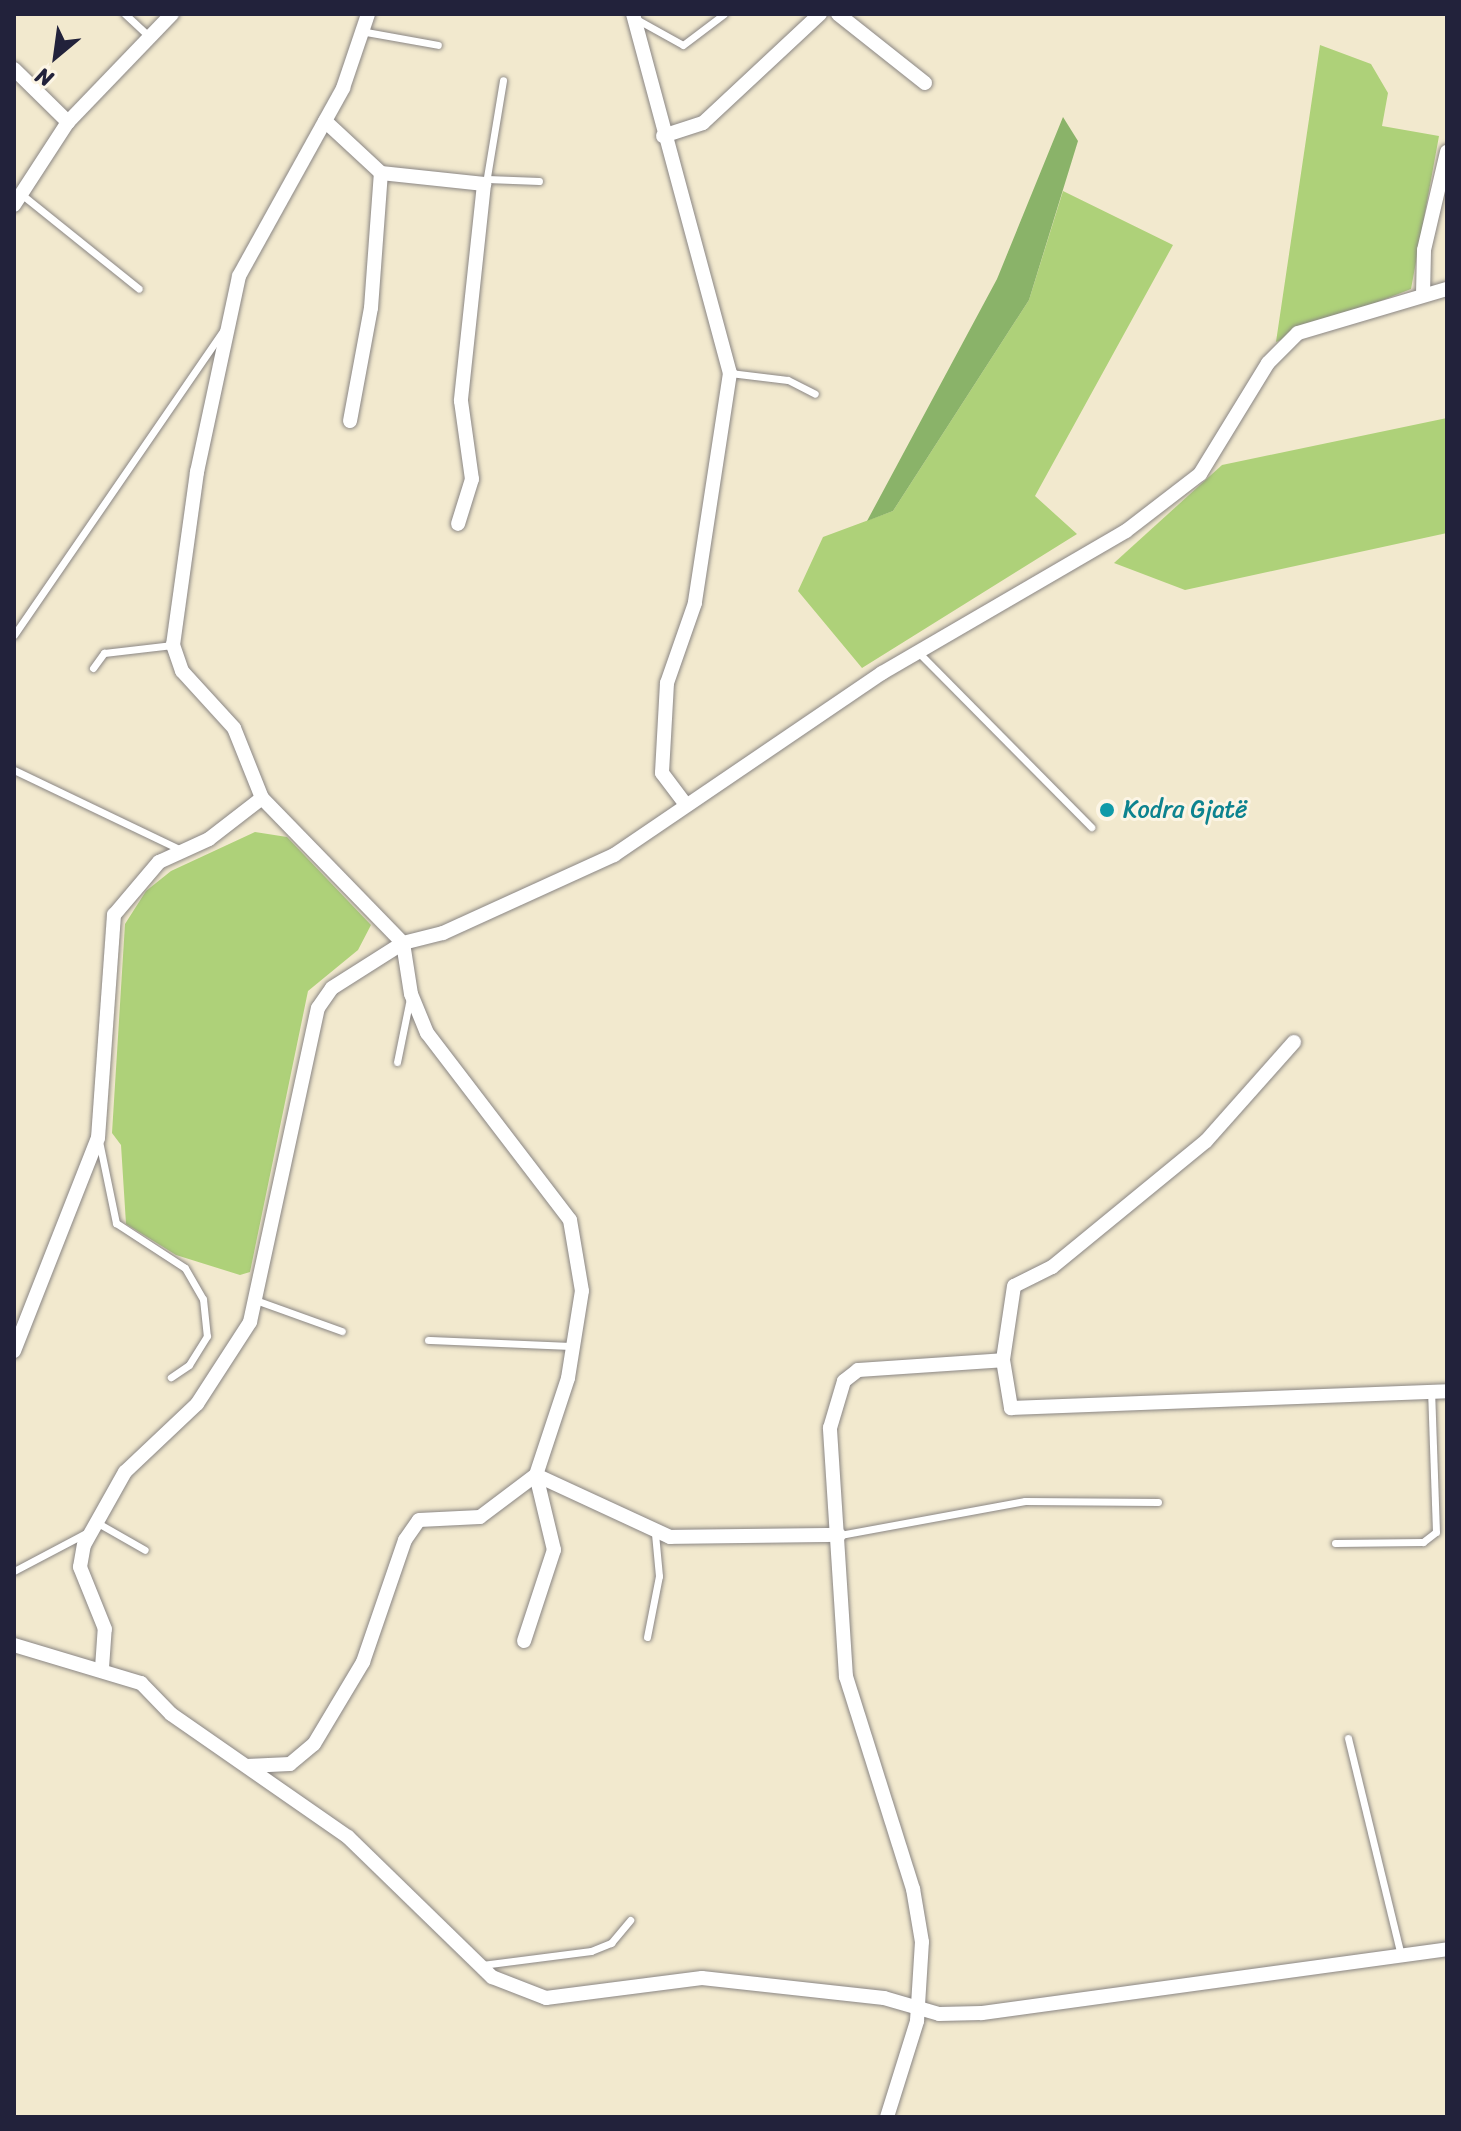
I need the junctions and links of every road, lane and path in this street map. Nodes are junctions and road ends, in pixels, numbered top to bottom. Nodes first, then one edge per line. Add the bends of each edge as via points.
1 (125, 14) edge
2 (172, 14) edge
3 (368, 14) edge
4 (724, 14) edge
5 (820, 14) edge
6 (838, 14) edge
7 (634, 16) edge
8 (366, 32) junction
9 (149, 36) junction
10 (438, 45) dead end
11 (14, 69) edge
12 (503, 80) dead end
13 (925, 83) dead end
14 (325, 121) junction
15 (68, 122) junction
16 (663, 136) junction
17 (1447, 152) edge
18 (381, 173) junction
19 (486, 181) junction
20 (539, 181) dead end
21 (17, 200) edge
22 (139, 289) dead end
23 (1447, 289) edge
24 (1423, 295) junction
25 (225, 328) junction
26 (730, 373) junction
27 (815, 394) dead end
28 (350, 421) dead end
29 (458, 524) dead end
30 (14, 635) edge
31 (173, 645) junction
32 (918, 653) junction
33 (93, 668) dead end
34 (14, 770) edge
35 (262, 798) junction
36 (685, 804) junction
37 (1091, 827) dead end
38 (182, 850) junction
39 (403, 943) junction
40 (411, 994) junction
41 (1294, 1042) dead end
42 (397, 1062) dead end
43 (98, 1138) junction
44 (258, 1301) junction
45 (342, 1331) dead end
46 (428, 1340) dead end
47 (575, 1347) junction
48 (14, 1351) edge
49 (1003, 1360) junction
50 (171, 1377) dead end
51 (1431, 1391) junction
52 (1447, 1391) edge
53 (536, 1475) junction
54 (1158, 1502) dead end
55 (93, 1526) junction
56 (655, 1534) junction
57 (839, 1535) junction
58 (1335, 1543) dead end
59 (145, 1550) dead end
60 (14, 1571) edge
61 (647, 1637) dead end
62 (524, 1641) dead end
63 (14, 1645) edge
64 (102, 1668) junction
65 (1348, 1738) dead end
66 (247, 1766) junction
67 (630, 1920) dead end
68 (1447, 1949) edge
69 (1401, 1957) junction
70 (479, 1966) junction
71 (919, 2008) junction
72 (887, 2117) edge

1 - 9 lane
2 - 9 street
3 - 8 street
4 - 7 lane via 683,45 669,44
5 - 16 street via 703,123
6 - 13 street
7 - 16 street
8 - 10 lane
8 - 14 street
9 - 15 street
11 - 15 street
12 - 19 lane
14 - 18 street
14 - 25 street via 247,254
15 - 21 street
16 - 26 street
17 - 24 street via 1424,250
18 - 19 street
18 - 28 street via 371,308
19 - 20 lane
19 - 29 street via 461,401 472,479
21 - 22 lane
23 - 24 street
24 - 32 street via 1298,333 1280,346 1215,454 1182,490
25 - 30 lane
25 - 31 street
26 - 27 lane via 788,380
26 - 36 street via 695,603 667,683 662,773
31 - 33 lane via 104,653
31 - 35 street via 182,671 234,728
32 - 36 street
32 - 37 lane
34 - 38 lane
35 - 38 street
35 - 39 street
36 - 39 street via 588,870 443,933
38 - 43 street via 145,874 110,929
39 - 40 street
39 - 44 street via 343,978 318,1008
40 - 42 lane
40 - 47 street via 438,1049 570,1220 581,1263
41 - 49 street via 1206,1141 1052,1267 1014,1286
43 - 48 street
43 - 50 lane via 116,1223 185,1268 203,1299 207,1336 189,1365
44 - 45 lane
44 - 55 street via 197,1404 125,1472
46 - 47 lane
47 - 53 street
49 - 51 street via 1009,1404 1017,1412
49 - 57 street via 851,1374 830,1428
51 - 52 street
51 - 58 lane via 1436,1532 1423,1542
53 - 56 street
53 - 62 street via 554,1550
53 - 66 street via 480,1517 419,1520 402,1548 363,1662 314,1744 290,1764
54 - 57 lane via 1025,1501
55 - 59 lane
55 - 60 lane
55 - 64 street via 80,1567 102,1614
56 - 57 street
56 - 61 lane via 659,1576
57 - 71 street via 846,1677 921,1921
63 - 64 street
64 - 66 street via 141,1683 171,1714
65 - 69 lane
66 - 70 street via 380,1864
67 - 70 lane via 611,1943 591,1951
68 - 69 street
69 - 71 street via 982,2013
70 - 71 street via 505,1984 546,1998 702,1978
71 - 72 street

